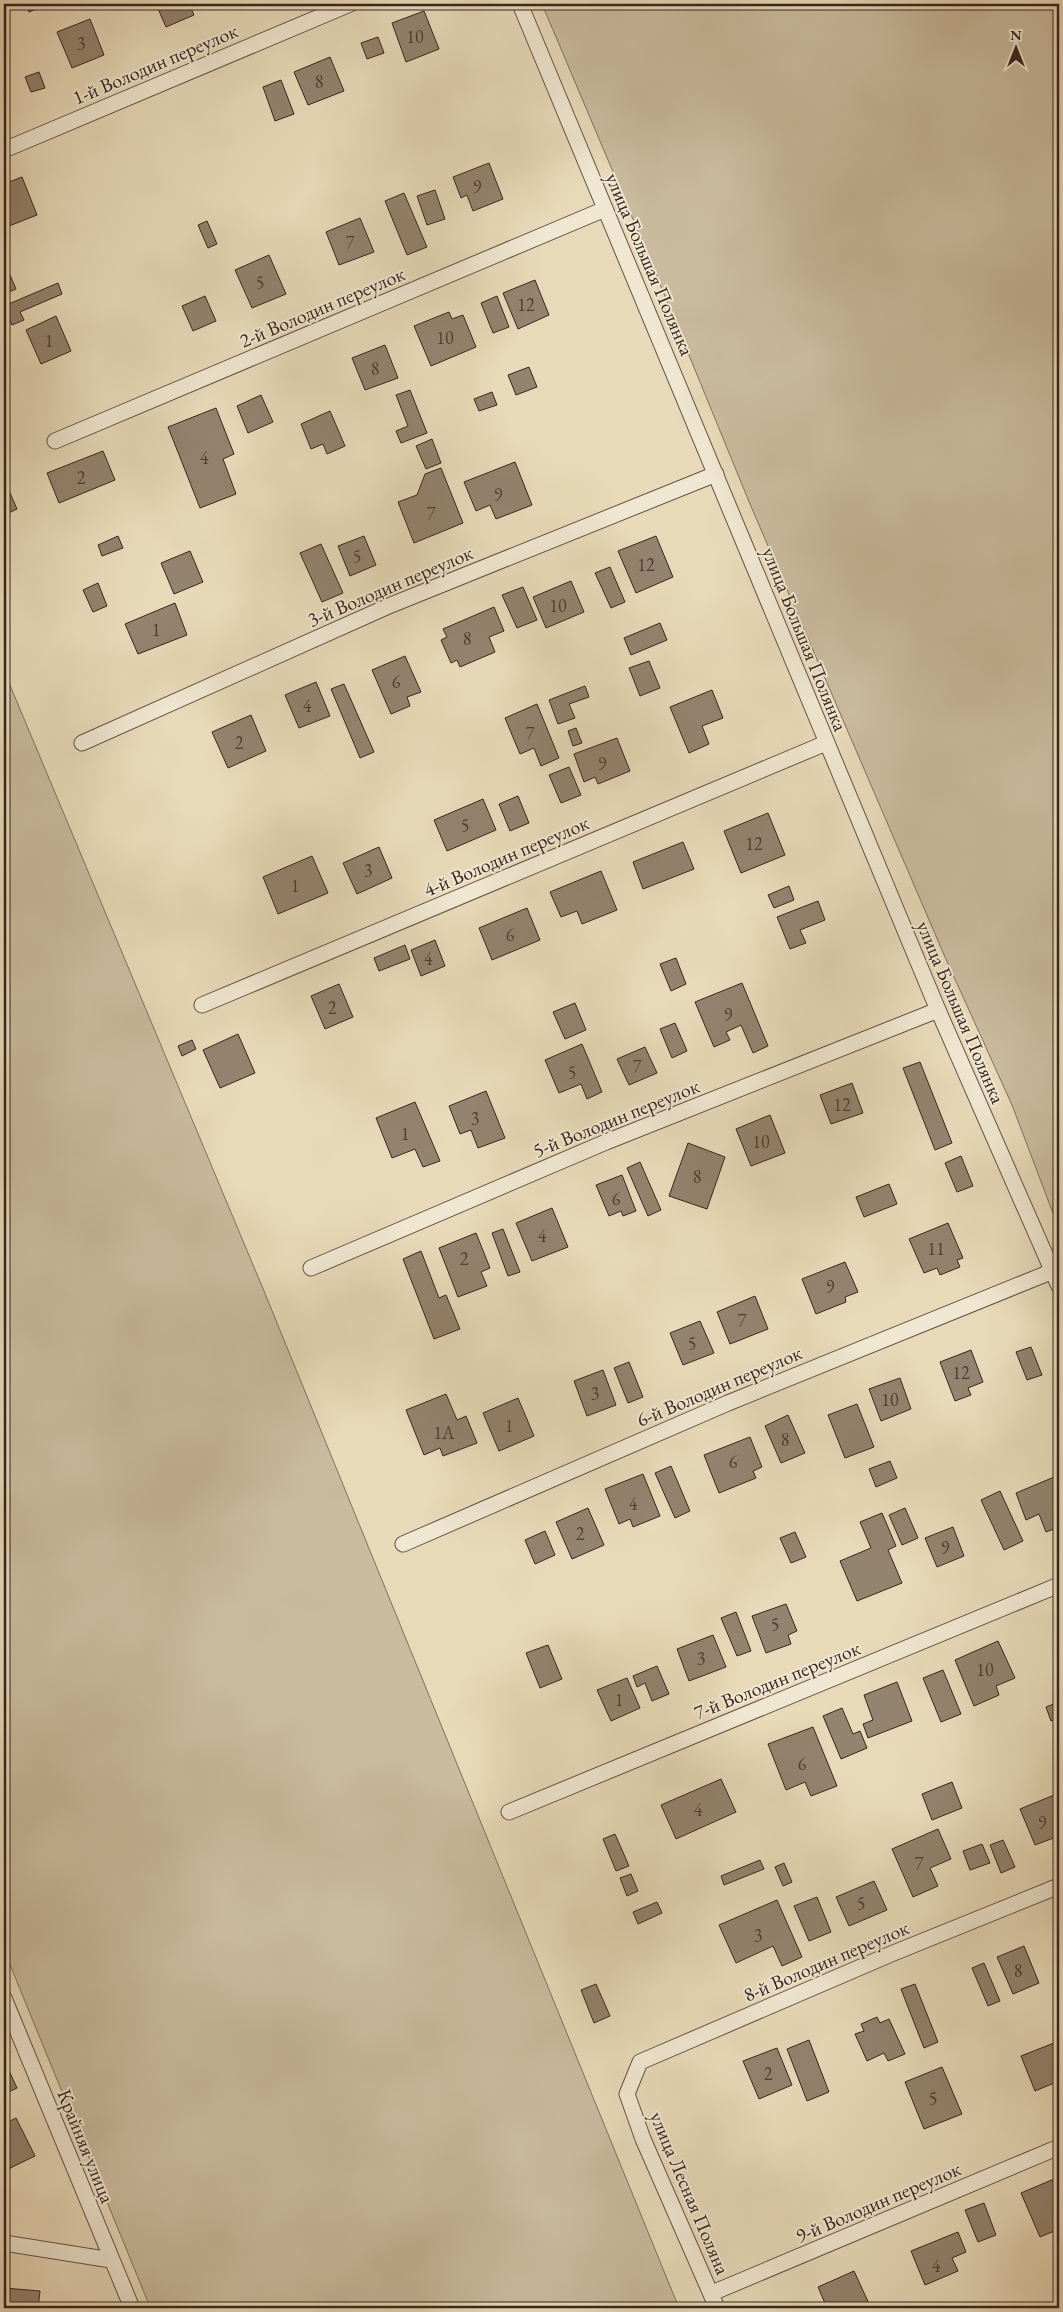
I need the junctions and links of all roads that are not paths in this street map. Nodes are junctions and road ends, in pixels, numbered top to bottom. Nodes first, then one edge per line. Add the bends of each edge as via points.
1 (350, 4) edge
2 (520, 4) edge
3 (4, 150) edge
4 (605, 209) junction
5 (55, 441) dead end
6 (716, 474) junction
7 (82, 742) dead end
8 (826, 743) junction
9 (202, 1005) dead end
10 (938, 1010) junction
11 (311, 1268) dead end
12 (1053, 1271) junction
13 (1059, 1286) edge
14 (403, 1544) dead end
15 (1059, 1585) edge
16 (509, 1812) dead end
17 (1059, 1886) edge
18 (4, 1998) edge
19 (627, 2094) joint
20 (1059, 2147) edge
21 (4, 2243) edge
22 (111, 2260) junction
23 (712, 2293) junction
24 (132, 2308) edge
25 (718, 2308) edge

1 - 3 street, 1-й Володин переулок
2 - 4 street, улица Большая Полянка
4 - 5 street, 2-й Володин переулок
4 - 6 street, улица Большая Полянка
6 - 7 street, 3-й Володин переулок via 391,605
6 - 8 street, улица Большая Полянка
8 - 9 street, 4-й Володин переулок
8 - 10 street, улица Большая Полянка
10 - 11 street, 5-й Володин переулок via 606,1142
10 - 12 street, улица Большая Полянка
12 - 13 street, улица Большая Полянка
12 - 14 street, 6-й Володин переулок via 728,1403
15 - 16 street, 7-й Володин переулок
17 - 19 street, 8-й Володин переулок via 640,2062
18 - 22 street, Крайняя улица
19 - 23 street, улица Лесная Поляна via 643,2139
20 - 23 street, 9-й Володин переулок
21 - 22 street
22 - 24 street, Крайняя улица
23 - 25 street, улица Лесная Поляна

